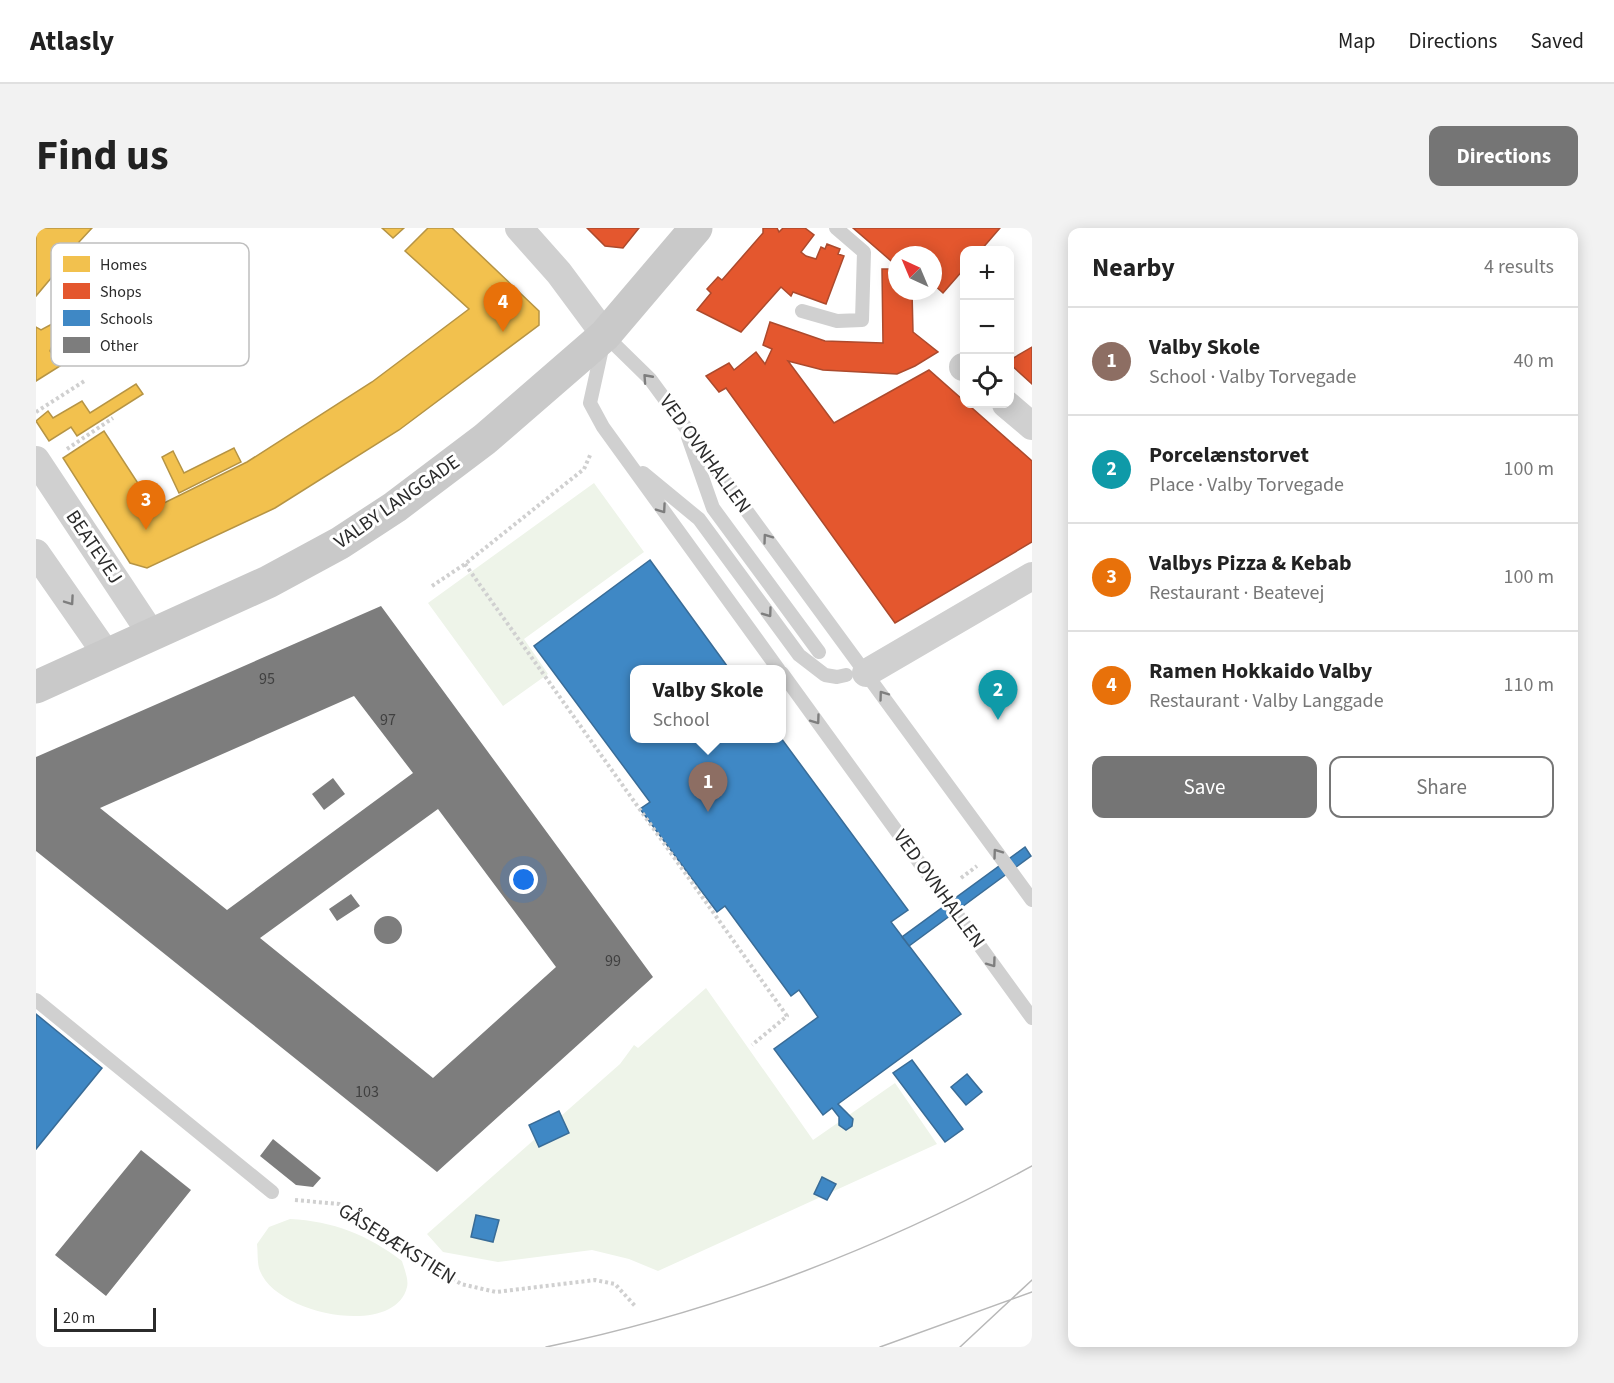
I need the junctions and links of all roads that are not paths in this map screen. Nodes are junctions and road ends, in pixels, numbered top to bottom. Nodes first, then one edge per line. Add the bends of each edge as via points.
1 (519, 228) edge
2 (696, 228) edge
3 (837, 228) edge
4 (802, 311) dead end
5 (605, 335) junction
6 (1011, 408) edge
7 (683, 424) junction
8 (1032, 426) edge
9 (630, 462) junction
10 (38, 463) edge
11 (36, 553) edge
12 (1032, 576) edge
13 (152, 635) junction
14 (819, 652) dead end
15 (107, 655) junction
16 (776, 665) edge
17 (856, 674) junction
18 (786, 679) edge
19 (36, 687) edge
20 (1032, 900) edge
21 (36, 1000) edge
22 (1032, 1018) edge
23 (272, 1192) road end

1 - 5 street via 560,273
2 - 5 street, VALBY LANGGADE
3 - 4 lane via 864,252 862,320 837,321
7 -> 5 lane, VED OVNHALLEN via 650,379
5 - 9 lane via 590,403
5 - 13 street, VALBY LANGGADE via 485,439 395,507 340,543 268,582
6 - 8 street
7 - 14 lane via 713,508
17 -> 7 lane, VED OVNHALLEN
9 -> 16 lane
9 -> 17 lane via 699,519 799,655 825,675
10 - 13 street, BEATEVEJ
11 -> 15 street
12 - 17 street
13 - 15 street, VALBY LANGGADE
15 - 19 street, VALBY LANGGADE
20 -> 17 lane, VED OVNHALLEN
18 -> 22 lane, VED OVNHALLEN
21 - 23 lane

